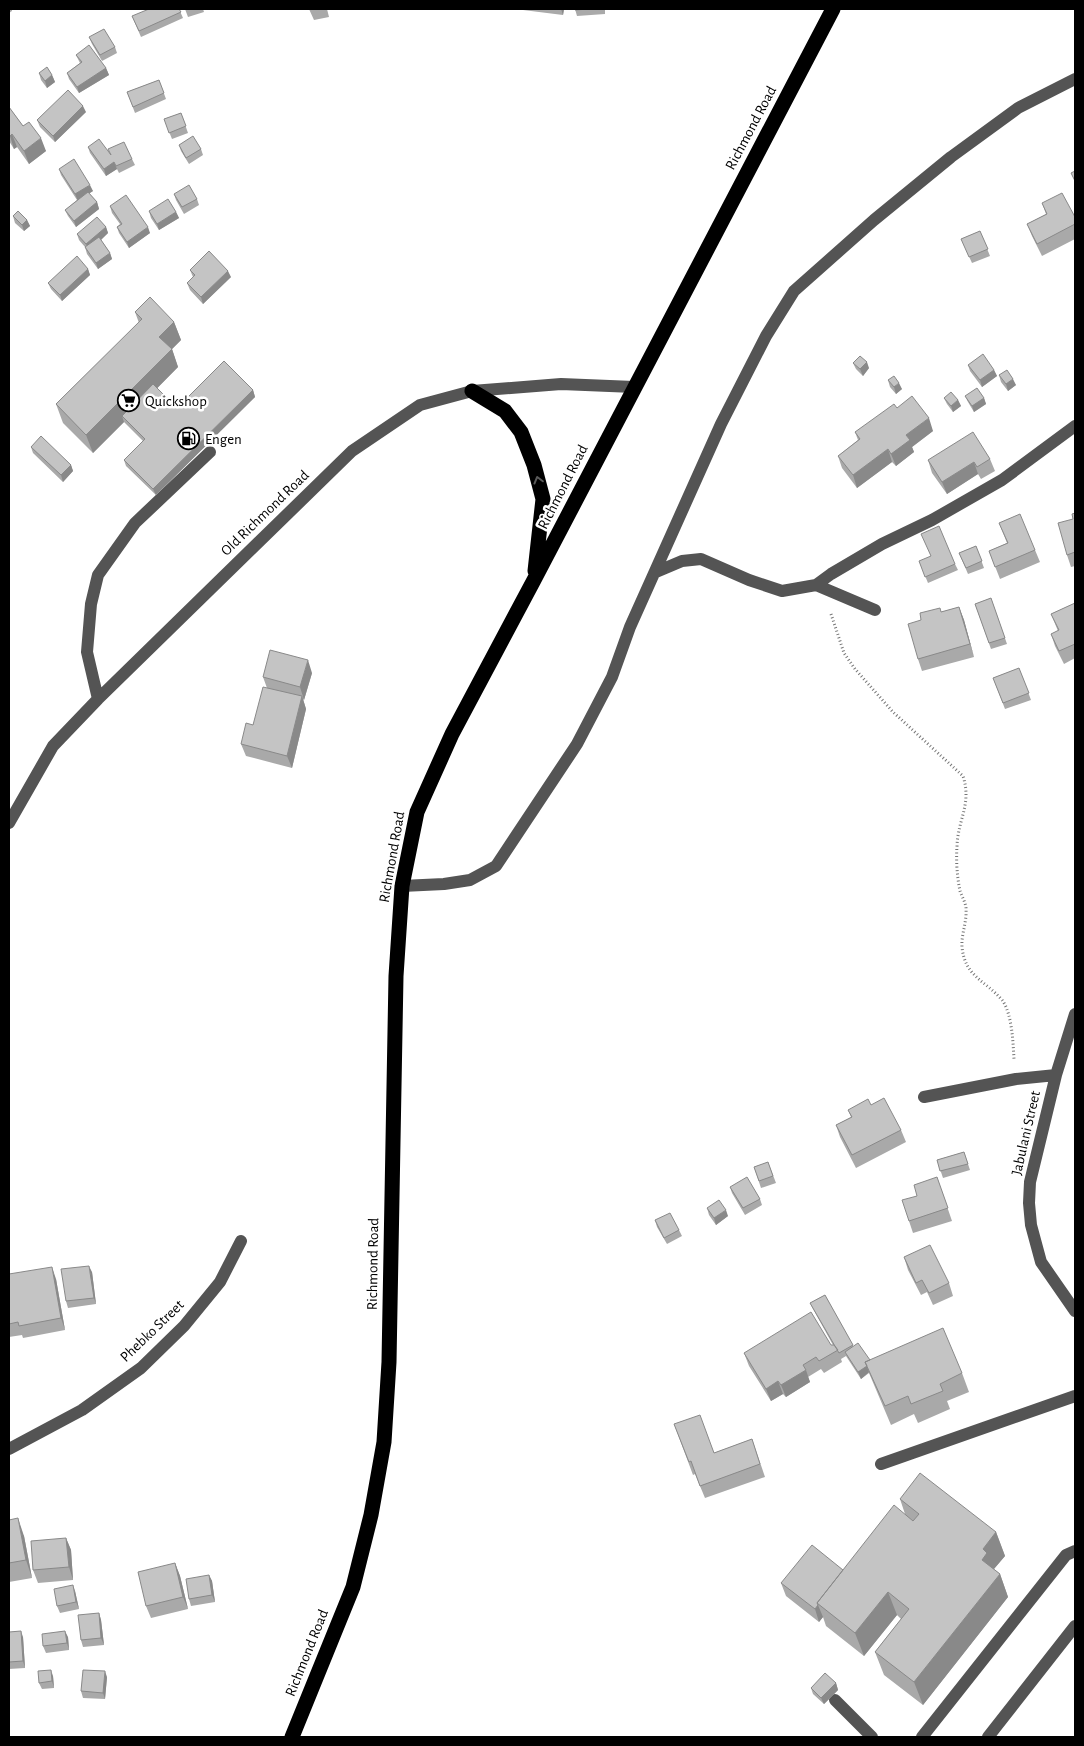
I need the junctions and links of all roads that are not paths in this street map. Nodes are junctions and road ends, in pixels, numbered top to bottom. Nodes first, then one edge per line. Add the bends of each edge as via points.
1 (833, 9) edge
2 (1075, 79) edge
3 (634, 387) junction
4 (472, 391) junction
5 (1075, 426) edge
6 (210, 452) dead end
7 (656, 572) junction
8 (534, 580) junction
9 (816, 585) junction
10 (875, 610) dead end
11 (98, 699) junction
12 (9, 823) edge
13 (402, 886) junction
14 (1075, 1014) edge
15 (1056, 1075) junction
16 (924, 1097) dead end
17 (241, 1241) dead end
18 (1075, 1311) edge
19 (1075, 1396) edge
20 (9, 1449) edge
21 (881, 1464) dead end
22 (1075, 1551) edge
23 (1075, 1626) edge
24 (835, 1700) dead end
25 (292, 1737) edge
26 (872, 1737) edge
27 (922, 1737) edge
28 (988, 1737) edge

1 - 3 highway, Richmond Road
2 - 7 street via 1018,108 950,157 794,291 766,336 721,424
3 - 4 street, Old Richmond Road via 561,384
3 - 8 highway, Richmond Road
8 -> 4 highway via 543,499 534,465 521,432 505,411
4 - 11 street, Old Richmond Road via 420,405 352,451
5 - 9 street via 1002,480 882,544
6 - 11 street via 134,523 98,575 91,604 87,652
7 - 9 street via 682,561 702,559 782,592
7 - 13 street via 630,627 612,677 577,744 496,866 470,880
8 - 13 highway, Richmond Road via 452,734 417,812
9 - 10 street
11 - 12 street, Old Richmond Road via 52,746
13 - 25 highway, Richmond Road via 396,976 389,1362 384,1442 371,1515 353,1587
14 - 15 street, Jabulani Street
15 - 16 street via 1016,1079
15 - 18 street, Jabulani Street via 1030,1182 1031,1225 1041,1262
17 - 20 street, Phebko Street via 220,1282 184,1326 141,1368 82,1410
19 - 21 street
22 - 27 street via 1066,1554
23 - 28 street
24 - 26 street

